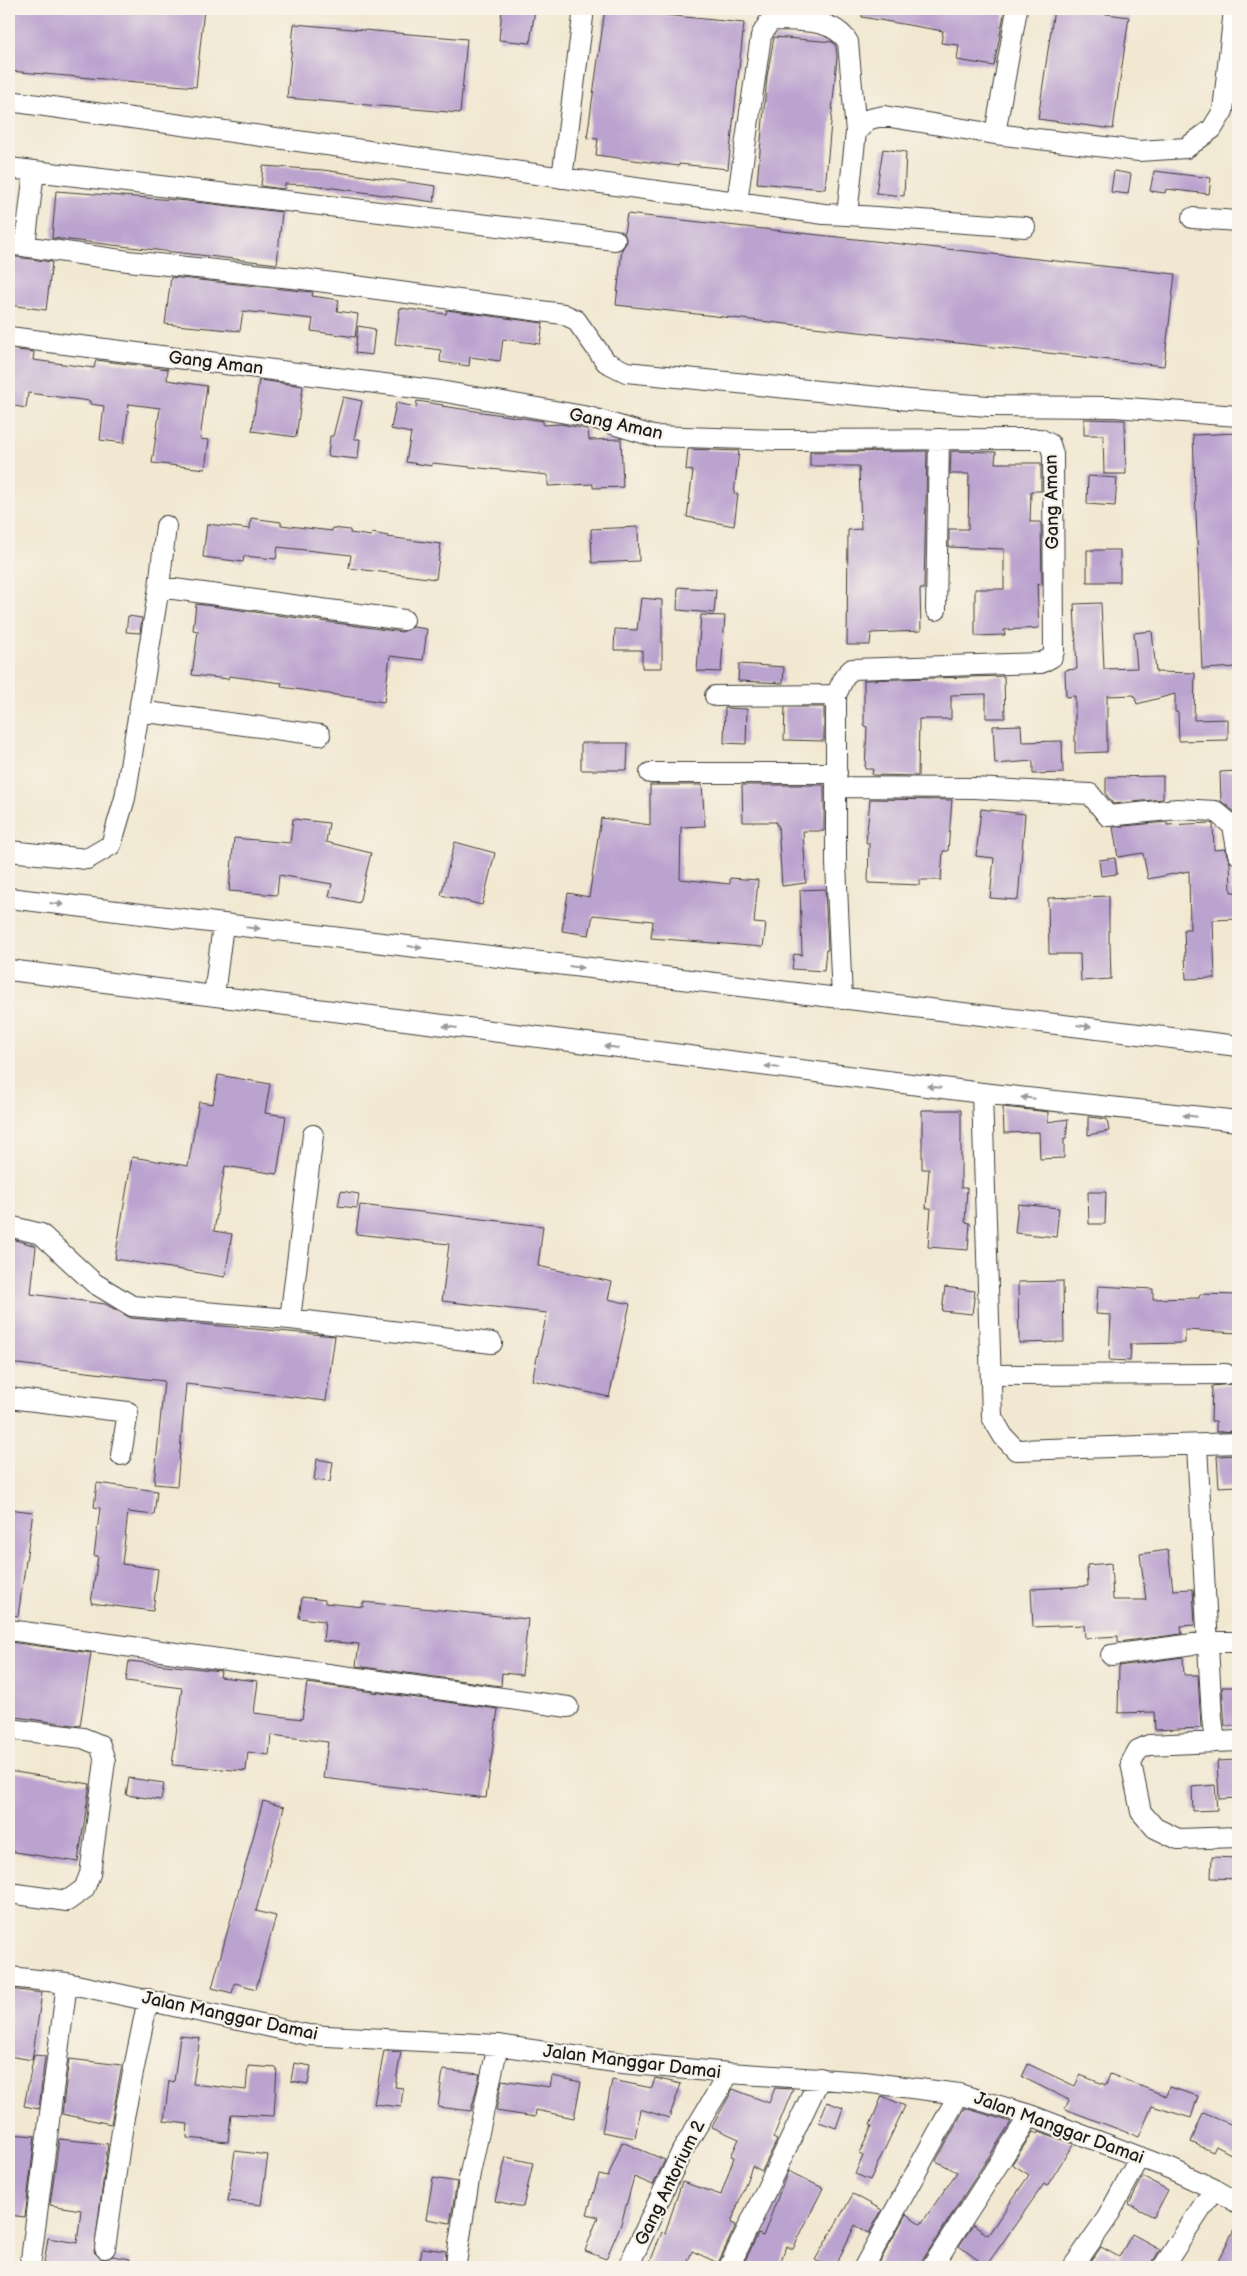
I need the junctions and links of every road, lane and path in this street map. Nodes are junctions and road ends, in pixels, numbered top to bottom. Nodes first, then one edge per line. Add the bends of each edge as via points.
1 (1017, 9) edge
2 (1234, 10) dead end
3 (583, 17) dead end
4 (9, 101) edge
5 (856, 132) junction
6 (995, 134) junction
7 (9, 168) edge
8 (34, 171) junction
9 (562, 178) junction
10 (737, 202) junction
11 (847, 214) junction
12 (1192, 218) dead end
13 (1238, 221) edge
14 (1024, 227) dead end
15 (615, 240) dead end
16 (17, 245) edge
17 (9, 337) edge
18 (1238, 416) edge
19 (939, 440) junction
20 (166, 526) dead end
21 (159, 586) junction
22 (936, 610) dead end
23 (404, 620) dead end
24 (836, 695) junction
25 (715, 696) dead end
26 (139, 712) junction
27 (320, 735) dead end
28 (650, 773) dead end
29 (837, 780) junction
30 (9, 851) edge
31 (1238, 854) edge
32 (9, 898) edge
33 (223, 925) junction
34 (9, 970) edge
35 (214, 995) junction
36 (842, 999) junction
37 (1238, 1046) edge
38 (982, 1093) junction
39 (1238, 1121) edge
40 (313, 1135) dead end
41 (9, 1226) edge
42 (290, 1319) junction
43 (492, 1343) dead end
44 (1226, 1374) dead end
45 (991, 1375) junction
46 (9, 1398) edge
47 (1238, 1443) edge
48 (1197, 1446) junction
49 (122, 1455) dead end
50 (9, 1630) edge
51 (1208, 1642) junction
52 (1238, 1642) edge
53 (1111, 1655) dead end
54 (568, 1706) dead end
55 (9, 1729) edge
56 (1238, 1741) edge
57 (1216, 1742) junction
58 (1238, 1837) edge
59 (9, 1893) edge
60 (9, 1977) edge
61 (67, 1983) junction
62 (148, 1999) junction
63 (498, 2045) junction
64 (729, 2073) junction
65 (820, 2078) junction
66 (959, 2094) junction
67 (1030, 2115) junction
68 (1140, 2157) junction
69 (1214, 2189) junction
70 (1238, 2203) edge
71 (104, 2248) dead end
72 (456, 2263) dead end
73 (30, 2267) edge
74 (628, 2267) edge
75 (729, 2267) edge
76 (864, 2267) edge
77 (932, 2267) edge
78 (1073, 2267) edge
79 (1163, 2267) edge

1 - 6 street
2 - 6 street via 1224,111 1212,129 1186,148 1139,151
3 - 9 street
4 - 9 street
5 - 6 street via 869,119 884,116
5 - 10 street via 848,42 843,34 817,22 769,22 761,36
5 - 11 street
7 - 8 street
8 - 15 street
8 - 16 street
9 - 10 street
10 - 11 street
11 - 14 street
12 - 13 street
16 - 18 street via 128,261 303,278 563,314 576,320 606,362 626,372 988,406 1114,406
17 - 19 street, Gang Aman via 440,391 589,417 653,436
19 - 22 street
19 - 24 street, Gang Aman via 1040,439 1050,444 1053,454 1052,658 1041,662 852,669
20 - 21 street
21 - 23 street
21 - 26 street
24 - 25 street
24 - 29 street
26 - 27 street
26 - 30 street via 125,798 111,845 87,859
28 - 29 street
29 - 31 street via 1090,794 1108,816 1178,809 1215,811 1233,826
29 - 36 street via 836,863
32 -> 33 street
33 - 35 street
33 -> 36 street
34 - 35 street
38 -> 35 street
36 -> 37 street
39 -> 38 street
38 - 45 street
40 - 42 street
41 - 42 street via 41,1234 94,1283 132,1306
42 - 43 street
44 - 45 street
45 - 48 street via 992,1417 1016,1450
46 - 49 street via 128,1412
47 - 48 street
48 - 51 street
50 - 54 street
51 - 52 street
51 - 53 street
51 - 57 street
55 - 59 street via 83,1738 100,1745 105,1761 90,1874 84,1889 67,1902
56 - 57 street
57 - 58 street via 1149,1745 1138,1750 1131,1763 1141,1812 1155,1828 1178,1839
60 - 61 street, Jalan Manggar Damai
61 - 62 street, Jalan Manggar Damai
61 - 73 street
62 - 63 street, Jalan Manggar Damai via 308,2035
62 - 71 street via 124,2117
63 - 64 street, Jalan Manggar Damai via 622,2063
63 - 72 street via 470,2173
64 - 65 street, Jalan Manggar Damai
64 - 74 street, Gang Antorium 2 via 682,2151
65 - 66 street, Jalan Manggar Damai
65 - 75 street
66 - 67 street, Jalan Manggar Damai
66 - 76 street
67 - 68 street, Jalan Manggar Damai
67 - 77 street
68 - 69 street, Jalan Manggar Damai
68 - 78 street via 1106,2218
69 - 70 street, Jalan Manggar Damai
69 - 79 street

